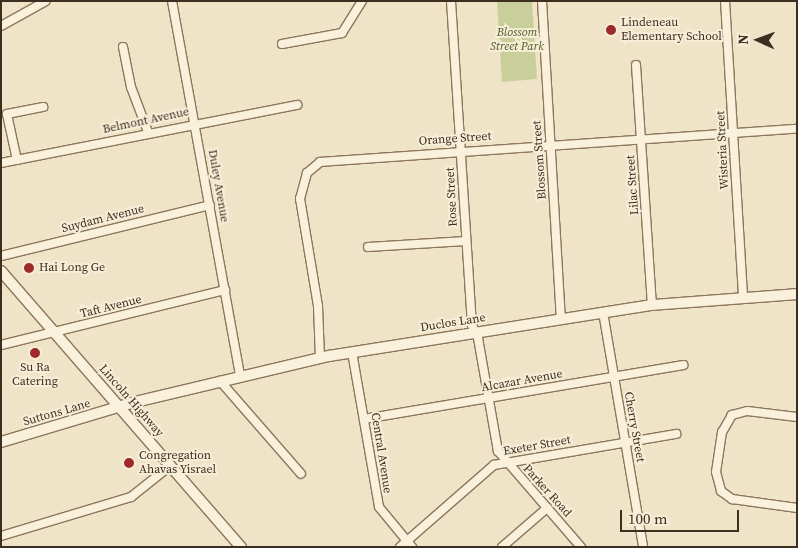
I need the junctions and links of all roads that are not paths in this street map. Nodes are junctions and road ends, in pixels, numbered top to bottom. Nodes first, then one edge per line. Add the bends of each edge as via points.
1 (46, 1) edge
2 (172, 1) edge
3 (362, 1) edge
4 (450, 1) edge
5 (542, 1) edge
6 (725, 1) edge
7 (1, 26) edge
8 (282, 44) dead end
9 (123, 47) dead end
10 (636, 65) dead end
11 (297, 105) dead end
12 (43, 107) dead end
13 (196, 123) junction
14 (797, 129) edge
15 (148, 132) junction
16 (733, 133) junction
17 (641, 138) junction
18 (550, 144) junction
19 (461, 150) junction
20 (17, 160) junction
21 (1, 163) edge
22 (210, 205) junction
23 (466, 241) junction
24 (368, 247) dead end
25 (1, 256) edge
26 (1, 271) edge
27 (225, 290) junction
28 (797, 294) edge
29 (743, 297) junction
30 (652, 304) junction
31 (603, 312) junction
32 (561, 318) junction
33 (55, 332) junction
34 (475, 332) junction
35 (1, 345) edge
36 (352, 352) junction
37 (320, 358) junction
38 (683, 365) dead end
39 (240, 375) junction
40 (614, 376) junction
41 (220, 381) junction
42 (489, 398) junction
43 (119, 407) junction
44 (797, 417) edge
45 (364, 419) junction
46 (676, 434) dead end
47 (1, 442) edge
48 (625, 442) junction
49 (506, 462) junction
50 (170, 466) junction
51 (301, 474) dead end
52 (547, 508) junction
53 (797, 508) edge
54 (1, 536) edge
55 (410, 544) edge
56 (241, 547) edge
57 (400, 547) edge
58 (502, 547) edge
59 (581, 547) edge
60 (643, 547) edge

1 - 7 street
2 - 13 street, Duley Avenue
3 - 8 street via 342,33
4 - 19 street, Rose Street
5 - 18 street, Blossom Street
6 - 16 street, Wisteria Street
9 - 15 street via 131,87
10 - 17 street, Lilac Street
11 - 13 street, Belmont Avenue
12 - 20 street via 7,114
13 - 15 street, Belmont Avenue
13 - 22 street, Duley Avenue
14 - 16 street, Orange Street
15 - 20 street, Belmont Avenue
16 - 17 street, Orange Street
16 - 29 street, Wisteria Street
17 - 18 street, Orange Street
17 - 30 street, Lilac Street
18 - 19 street, Orange Street
18 - 32 street, Blossom Street
19 - 23 street, Rose Street
19 - 37 street, Orange Street via 330,159 307,173 300,200 318,306
20 - 21 street, Belmont Avenue
22 - 25 street, Suydam Avenue
22 - 27 street, Duley Avenue
23 - 24 street
23 - 34 street, Rose Street
26 - 33 street, Lincoln Highway
27 - 33 street, Taft Avenue
27 - 39 street, Duley Avenue
28 - 29 street, Duclos Lane
29 - 30 street, Duclos Lane
30 - 31 street, Duclos Lane
31 - 32 street, Duclos Lane
31 - 40 street, Cherry Street
32 - 34 street, Duclos Lane
33 - 35 street, Taft Avenue
33 - 43 street, Lincoln Highway
34 - 36 street, Duclos Lane
34 - 42 street, Parker Road
36 - 37 street, Duclos Lane
36 - 45 street, Central Avenue
37 - 39 street, Duclos Lane
38 - 40 street, Alcazar Avenue
39 - 41 street, Duclos Lane
40 - 42 street, Alcazar Avenue
40 - 48 street, Cherry Street
41 - 43 street, Duclos Lane
41 - 51 street
42 - 45 street, Alcazar Avenue
42 - 49 street, Parker Road via 498,451
43 - 47 street, Suttons Lane
43 - 50 street, Lincoln Highway
44 - 53 street via 738,412 724,425 716,479 726,495
45 - 55 street, Central Avenue via 380,506
46 - 48 street, Exeter Street
48 - 49 street, Exeter Street
48 - 60 street, Cherry Street
49 - 52 street, Parker Road
49 - 55 street, Exeter Street via 494,465
50 - 54 street via 131,497
50 - 56 street, Lincoln Highway
52 - 58 street
52 - 59 street, Parker Road
55 - 57 street, Exeter Street

